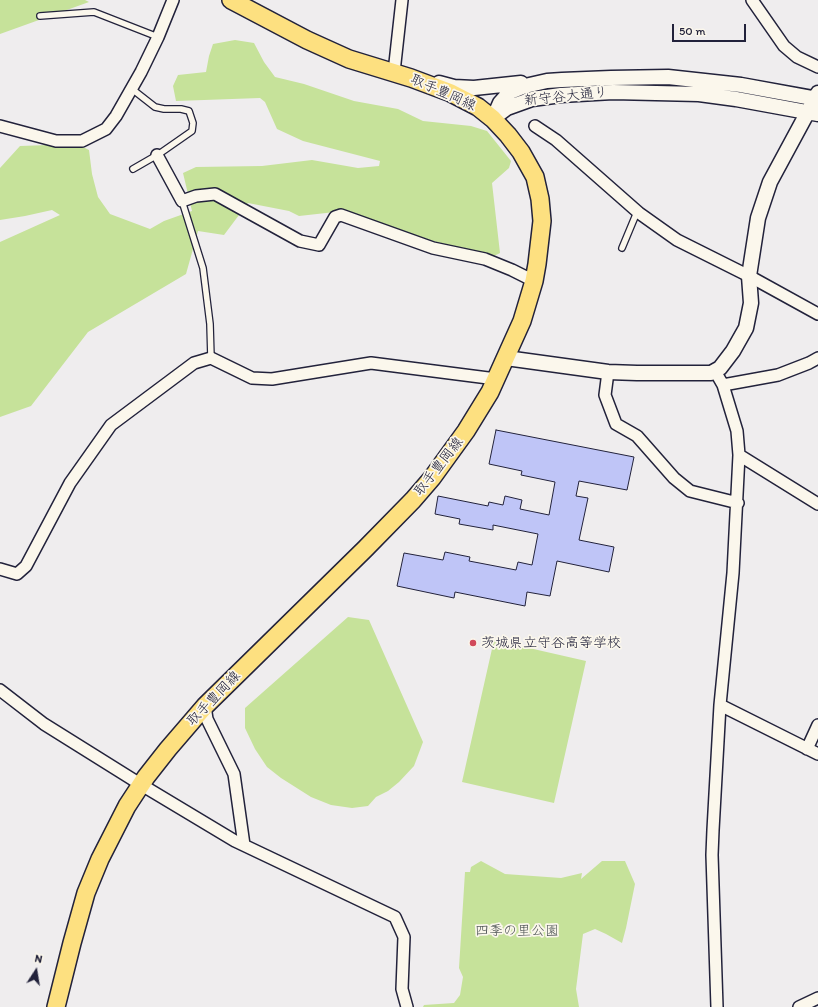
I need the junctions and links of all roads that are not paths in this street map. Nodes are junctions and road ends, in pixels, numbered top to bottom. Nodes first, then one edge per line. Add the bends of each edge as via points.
1 (173, 0) edge
2 (231, 0) edge
3 (402, 0) edge
4 (752, 0) edge
5 (40, 16) dead end
6 (158, 37) junction
7 (818, 67) edge
8 (394, 72) junction
9 (417, 80) junction
10 (547, 81) junction
11 (132, 89) junction
12 (817, 97) edge
13 (813, 113) edge
14 (493, 119) junction
15 (0, 126) edge
16 (535, 126) dead end
17 (157, 155) junction
18 (133, 169) dead end
19 (182, 201) junction
20 (637, 212) junction
21 (622, 248) dead end
22 (749, 276) junction
23 (534, 281) junction
24 (818, 314) edge
25 (211, 358) junction
26 (506, 358) junction
27 (818, 358) edge
28 (715, 371) junction
29 (608, 372) junction
30 (496, 378) junction
31 (723, 385) junction
32 (739, 455) junction
33 (738, 503) junction
34 (818, 504) edge
35 (0, 569) edge
36 (0, 690) edge
37 (720, 705) junction
38 (205, 706) junction
39 (818, 725) edge
40 (807, 749) junction
41 (818, 754) edge
42 (140, 784) junction
43 (244, 845) junction
44 (818, 998) edge
45 (56, 1007) edge
46 (407, 1007) edge
47 (717, 1007) edge
48 (799, 1007) edge

1 - 6 street
2 - 8 main road, 取手豊岡線 via 349,60
3 - 8 street
4 - 7 street via 784,46 797,57
5 - 6 lane via 94,12
6 - 11 street
8 - 9 main road, 取手豊岡線
9 - 10 street via 474,88
9 - 14 main road, 取手豊岡線 via 470,102
10 - 12 street, 新守谷大通り via 668,77
10 - 14 street, 新守谷大通り via 510,92 500,102
11 - 15 street via 106,129 82,142 56,141
11 - 17 lane via 164,110 189,111 193,123 192,131
12 - 13 street
13 - 14 street, 新守谷大通り via 699,94 613,92 532,99 507,108
13 - 22 street via 770,182 758,218
14 - 23 main road, 取手豊岡線 via 508,134 535,177 542,221
16 - 20 street via 556,140
17 - 18 lane
17 - 19 street
19 - 23 street via 215,194 300,241 320,245 335,217 341,215 433,248 485,259
19 - 25 lane via 202,268 210,324
20 - 21 lane
20 - 22 street via 677,240
22 - 24 street
22 - 28 street via 751,303 746,328 725,362
23 - 26 main road, 取手豊岡線 via 522,321
25 - 30 street via 252,378 272,379 371,363
25 - 35 street via 194,363 111,425 70,483 26,566 17,574
26 - 29 street
26 - 30 main road, 取手豊岡線
27 - 31 street via 778,375
28 - 29 street
28 - 31 street
29 - 33 street via 605,394 616,424 637,436 674,478 690,491
30 - 38 main road, 取手豊岡線 via 466,431 413,500
31 - 32 street via 737,432
32 - 33 street
32 - 34 street
33 - 37 street
36 - 42 street via 44,724
37 - 40 street
37 - 47 street via 712,855
38 - 42 main road, 取手豊岡線
38 - 43 street via 208,719 234,774
39 - 40 street
40 - 41 street
42 - 43 street
42 - 45 main road, 取手豊岡線 via 100,858 86,893
43 - 46 street via 395,917 404,938 402,989
44 - 48 street

